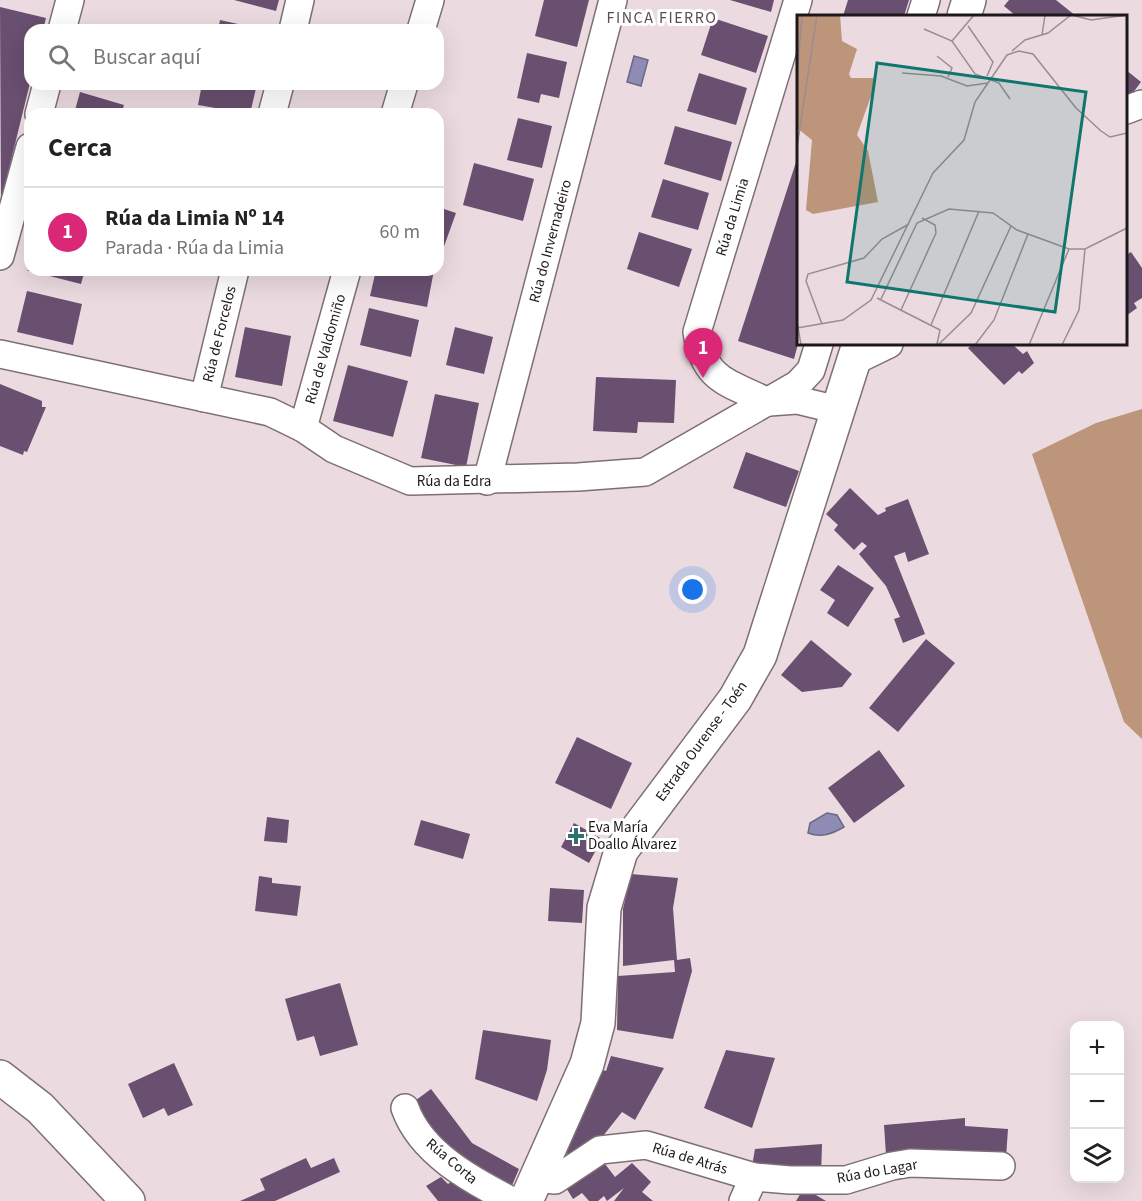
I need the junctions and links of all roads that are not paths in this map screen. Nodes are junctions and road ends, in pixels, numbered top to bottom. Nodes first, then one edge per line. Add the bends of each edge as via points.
1 (70, 0) edge
2 (300, 0) edge
3 (430, 0) edge
4 (613, 0) edge
5 (798, 0) edge
6 (926, 0) edge
7 (969, 0) edge
8 (921, 15) edge
9 (964, 15) edge
10 (64, 24) edge
11 (294, 24) edge
12 (423, 24) edge
13 (45, 90) edge
14 (278, 90) edge
15 (402, 90) edge
16 (1142, 104) edge
17 (41, 108) edge
18 (274, 108) edge
19 (396, 108) edge
20 (1127, 109) edge
21 (24, 169) edge
22 (0, 256) edge
23 (234, 276) edge
24 (345, 276) edge
25 (819, 345) edge
26 (885, 345) edge
27 (856, 352) edge
28 (0, 354) edge
29 (204, 398) junction
30 (768, 402) junction
31 (838, 410) junction
32 (303, 428) junction
33 (487, 481) junction
34 (0, 1077) edge
35 (405, 1108) dead end
36 (1000, 1166) dead end
37 (754, 1176) junction
38 (531, 1189) edge
39 (128, 1201) edge
40 (512, 1201) edge
41 (743, 1201) edge

1 - 10 street
2 - 11 street
3 - 12 street
4 - 33 street, Rúa do Invernadeiro
5 - 30 street, Rúa da Limia via 698,332 700,353 712,373
6 - 8 street
7 - 9 street
13 - 17 street
14 - 18 street
15 - 19 street
16 - 20 street
21 - 22 street
23 - 29 street, Rúa de Forcelos
24 - 32 street, Rúa de Valdomiño
25 - 30 street via 811,370 798,384
26 - 27 street
27 - 31 street, Estrada Ourense - Toén
28 - 29 street, Rúa da Edra
29 - 32 street, Rúa da Edra via 270,412
30 - 31 street, Rúa da Edra via 797,400
30 - 33 street, Rúa da Edra via 645,472
31 - 38 street, Estrada Ourense - Toén via 759,655 735,699 621,851 604,908 595,1033 587,1064
32 - 33 street, Rúa da Edra via 333,449 410,481
34 - 39 street via 40,1108
35 - 40 street, Rúa Corta via 411,1124 440,1155 477,1183
36 - 37 street, Rúa do Lagar via 910,1163 846,1180
37 - 38 street, Rúa de Atrás via 646,1145 600,1150 555,1180
37 - 41 street

